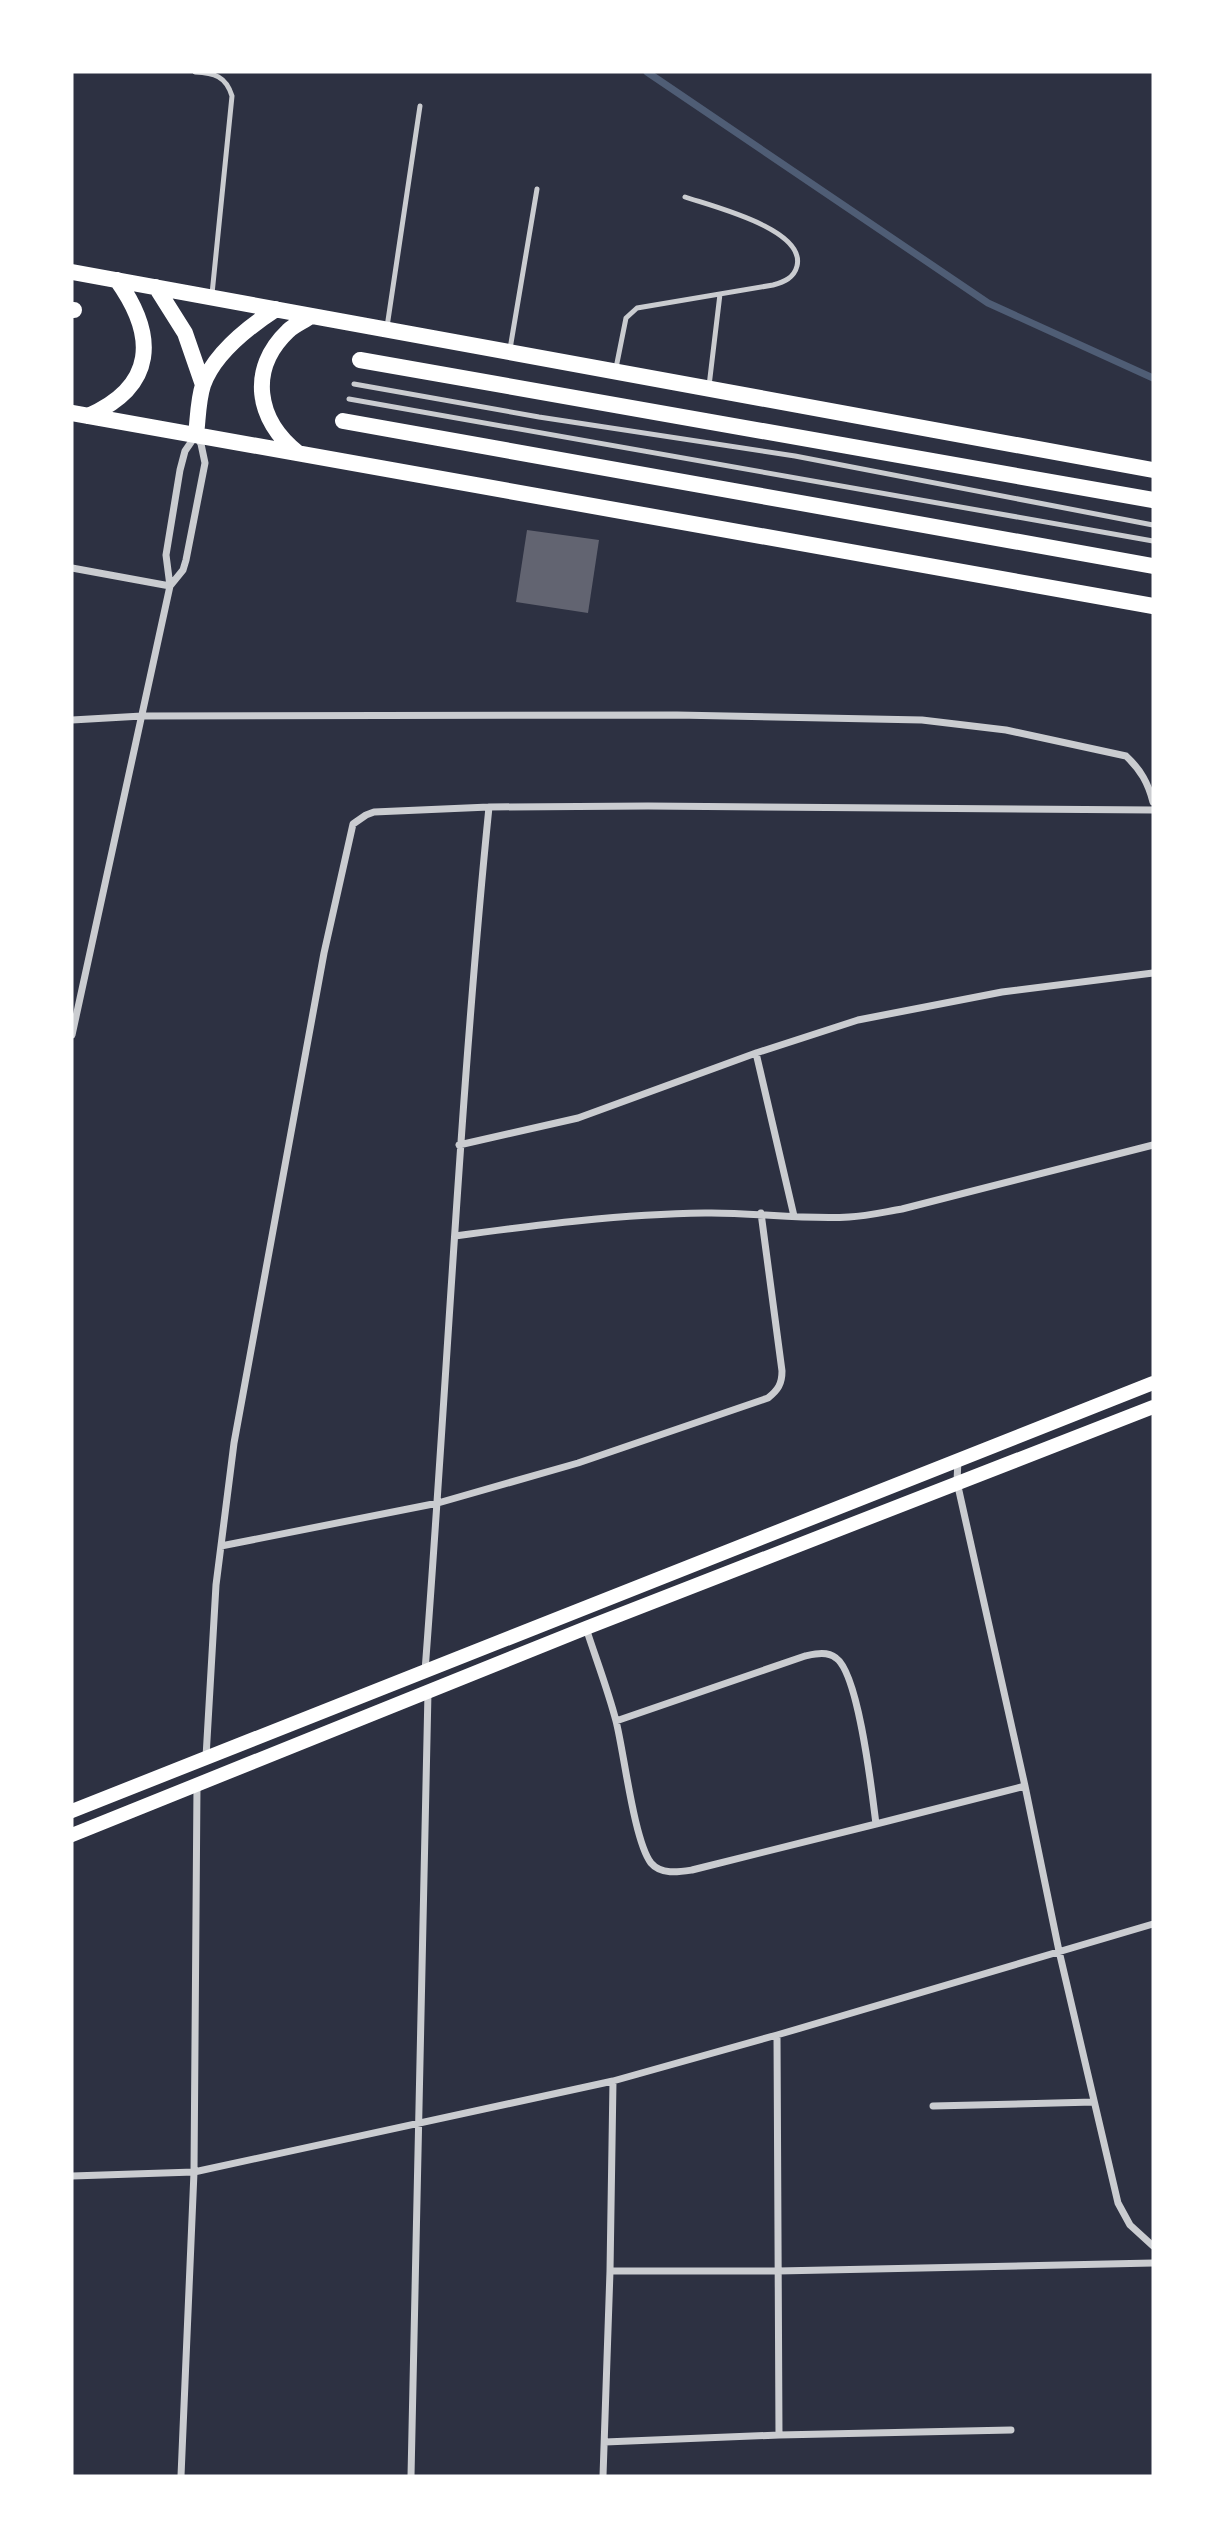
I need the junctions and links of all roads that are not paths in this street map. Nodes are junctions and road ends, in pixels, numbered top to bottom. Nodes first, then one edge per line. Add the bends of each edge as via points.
1 (195, 72) edge
2 (420, 106) dead end
3 (537, 189) dead end
4 (685, 197) dead end
5 (72, 271) edge
6 (117, 280) junction
7 (156, 287) junction
8 (720, 294) junction
9 (212, 297) junction
10 (276, 309) junction
11 (311, 316) junction
12 (387, 330) junction
13 (510, 353) junction
14 (360, 360) dead end
15 (615, 371) junction
16 (354, 384) dead end
17 (203, 385) junction
18 (708, 389) junction
19 (349, 399) dead end
20 (72, 413) edge
21 (88, 416) junction
22 (343, 421) dead end
23 (196, 435) junction
24 (300, 455) junction
25 (1153, 470) edge
26 (1153, 500) edge
27 (1153, 525) edge
28 (1153, 541) edge
29 (1153, 566) edge
30 (72, 568) edge
31 (170, 586) junction
32 (1153, 606) edge
33 (142, 716) junction
34 (72, 720) edge
35 (1153, 802) edge
36 (489, 807) junction
37 (1153, 810) edge
38 (1153, 972) edge
39 (72, 1035) edge
40 (756, 1053) junction
41 (459, 1145) junction
42 (1153, 1145) edge
43 (761, 1213) junction
44 (794, 1216) junction
45 (455, 1236) junction
46 (1153, 1383) edge
47 (1153, 1406) edge
48 (958, 1459) junction
49 (957, 1482) junction
50 (438, 1503) junction
51 (221, 1546) junction
52 (586, 1628) junction
53 (425, 1672) junction
54 (428, 1692) junction
55 (616, 1721) junction
56 (206, 1758) junction
57 (198, 1785) junction
58 (1025, 1786) junction
59 (72, 1811) edge
60 (876, 1824) junction
61 (72, 1835) edge
62 (1153, 1924) edge
63 (1059, 1951) junction
64 (777, 2035) junction
65 (613, 2081) junction
66 (1094, 2102) junction
67 (933, 2106) dead end
68 (419, 2124) junction
69 (194, 2172) junction
70 (72, 2176) edge
71 (1153, 2246) edge
72 (1153, 2263) edge
73 (610, 2271) junction
74 (778, 2271) junction
75 (1011, 2430) dead end
76 (779, 2435) junction
77 (605, 2442) junction
78 (181, 2476) edge
79 (411, 2476) edge
80 (603, 2476) edge

1 - 9 lane via 223,79 232,96
2 - 12 lane
3 - 13 lane
4 - 8 lane via 773,230 796,252 796,271 782,283
5 - 6 highway
6 - 7 highway
6 - 21 highway via 141,319 145,344 141,368 120,398
7 - 9 highway
7 - 17 highway via 184,333
8 - 15 lane via 631,312 623,326
8 - 18 lane
9 - 10 highway
10 - 11 highway
10 - 17 highway via 234,341
11 - 12 highway
11 - 24 highway via 290,329 274,347 264,370 262,394 268,418 281,439
12 - 13 highway
13 - 15 highway
14 - 26 highway
15 - 18 highway
16 - 27 lane via 795,456
17 - 23 highway
18 - 25 highway
19 - 28 lane
20 - 21 highway
21 - 23 highway
22 - 29 highway
23 - 24 highway
23 - 31 street via 180,470 166,555
23 - 31 street via 204,453 204,473 187,560
24 - 32 highway
30 - 31 street
31 - 33 street
33 - 34 street
33 - 35 street via 677,715 922,720 1006,730 1126,756 1144,776
33 - 39 street
36 - 37 street
36 - 41 street
36 - 51 street via 374,813 353,824 324,953 234,1443
38 - 40 street via 1002,992 858,1020
40 - 41 street via 578,1118
40 - 44 street
41 - 45 street
42 - 44 street via 902,1209 849,1217
43 - 44 street
43 - 45 street via 608,1219
43 - 50 street via 782,1371 778,1391 728,1413 590,1459
45 - 50 street
46 - 48 main road
47 - 49 main road
48 - 49 street
48 - 53 main road
49 - 52 main road
49 - 58 street
50 - 51 street
50 - 53 street
51 - 56 street
52 - 54 main road
52 - 55 street
53 - 56 main road
54 - 57 main road
54 - 68 street
55 - 60 street via 641,1839 659,1869 692,1870
55 - 60 street via 805,1656 828,1654 837,1658 850,1677
56 - 59 main road
57 - 61 main road
57 - 69 street
58 - 60 street
58 - 63 street
62 - 63 street
63 - 64 street
63 - 66 street
64 - 65 street
64 - 74 street
65 - 68 street
65 - 73 street
66 - 67 street
66 - 71 street via 1118,2203 1130,2225
68 - 69 street
68 - 79 street
69 - 70 street
69 - 78 street
72 - 74 street
73 - 74 street
73 - 77 street
74 - 76 street
75 - 76 street
76 - 77 street
77 - 80 street

